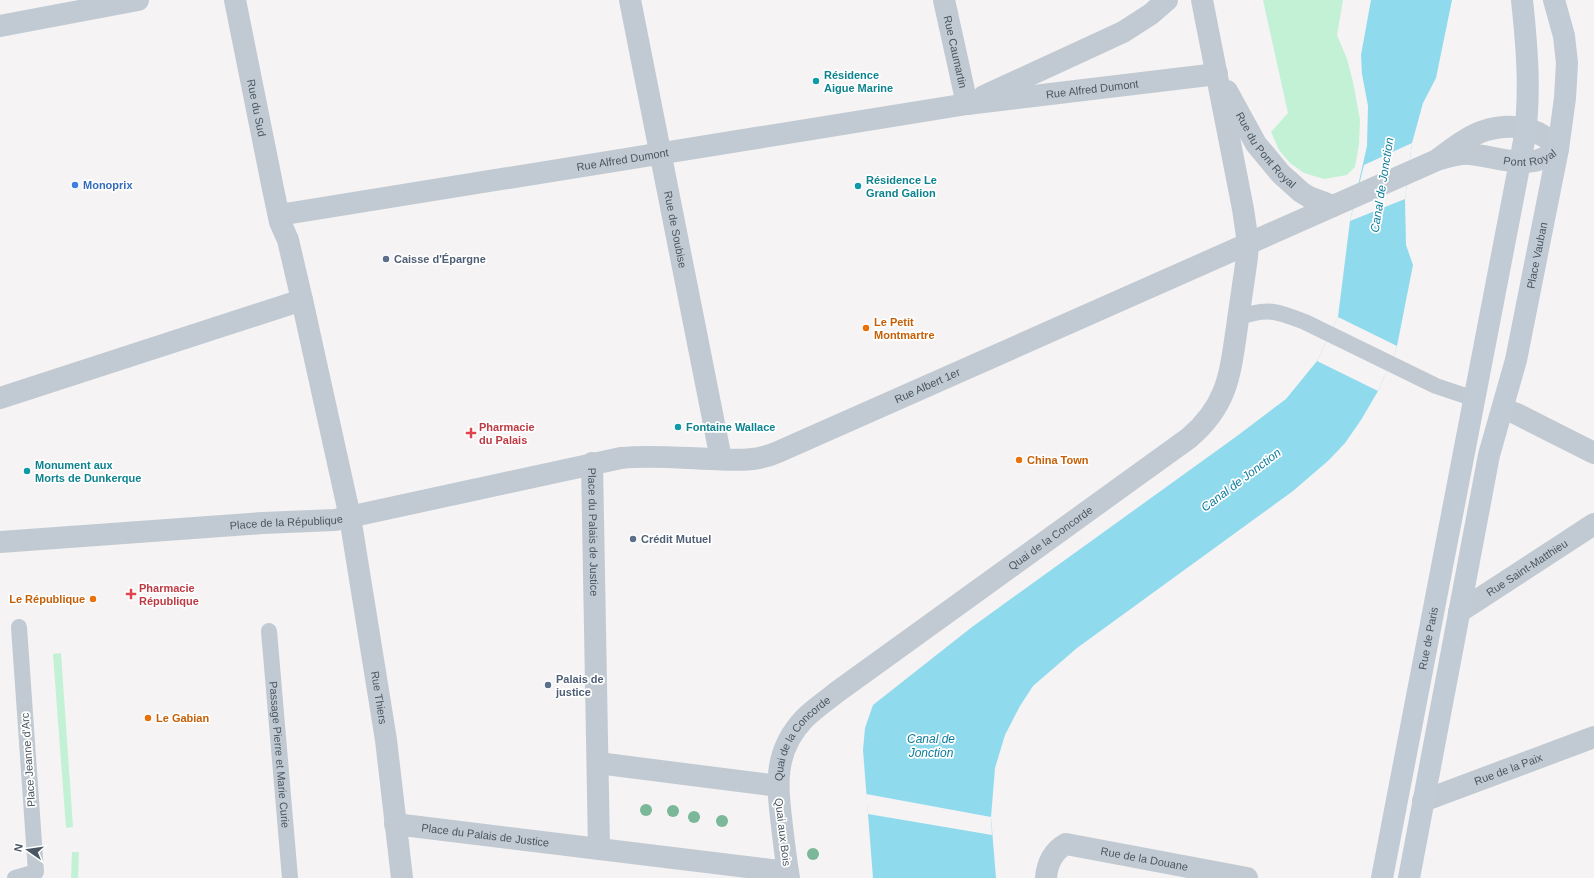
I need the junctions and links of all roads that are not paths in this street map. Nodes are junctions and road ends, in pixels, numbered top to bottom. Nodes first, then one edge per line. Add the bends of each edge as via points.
1 (138, 0) edge
2 (235, 0) edge
3 (630, 0) edge
4 (944, 0) edge
5 (1167, 0) edge
6 (1202, 0) edge
7 (1522, 0) edge
8 (1554, 0) edge
9 (0, 26) edge
10 (1218, 74) junction
11 (967, 104) junction
12 (1526, 128) junction
13 (1558, 149) junction
14 (660, 154) junction
15 (1437, 160) junction
16 (1520, 162) junction
17 (1333, 206) junction
18 (279, 215) junction
19 (1248, 243) junction
20 (302, 300) junction
21 (1238, 318) junction
22 (0, 398) edge
23 (1475, 399) junction
24 (1503, 409) junction
25 (1594, 453) edge
26 (721, 459) junction
27 (592, 463) junction
28 (350, 517) junction
29 (1594, 524) edge
30 (0, 542) edge
31 (1459, 612) junction
32 (19, 627) dead end
33 (269, 630) dead end
34 (1594, 737) edge
35 (598, 763) junction
36 (778, 786) junction
37 (1423, 801) junction
38 (395, 824) junction
39 (599, 848) junction
40 (788, 875) edge
41 (15, 878) edge
42 (290, 878) edge
43 (402, 878) edge
44 (1046, 878) edge
45 (1247, 878) edge
46 (1382, 878) edge
47 (1409, 878) edge

1 - 9 street
2 - 18 street, Rue du Sud
3 - 14 street, Rue de Soubise
4 - 11 street, Rue Caumartin
5 - 11 street, Rue Alfred Dumont via 1123,32
6 - 10 street, Rue du Pont Royal
7 - 12 main road via 1528,81
8 - 13 main road, Place Vauban via 1564,36 1568,64
10 - 11 street, Rue Alfred Dumont
10 - 17 street, Rue du Pont Royal via 1256,144 1281,174 1301,192
10 - 19 street, Rue du Pont Royal
11 - 14 street, Rue Alfred Dumont
12 - 13 street, Pont Royal via 1546,137
12 - 15 street, Pont Royal via 1486,130 1465,140
12 - 16 main road
13 - 16 street, Pont Royal via 1546,158
13 - 24 main road, Place Vauban via 1516,360
14 - 18 street, Rue Alfred Dumont
14 - 26 street, Rue de Soubise
15 - 16 street, Pont Royal via 1468,154
15 - 17 street, Pont Royal
16 - 23 main road
17 - 19 street, Pont Royal
18 - 20 street, Place de la République
19 - 21 street, Quai de la Concorde
19 - 26 street, Rue Albert 1er via 773,454 751,460
20 - 22 street
20 - 28 street, Place de la République
21 - 23 lane via 1254,312 1284,314 1436,386
21 - 36 street, Quai de la Concorde via 1228,383 1218,406 1200,429 813,711 800,723 788,741 778,771
23 - 24 main road
23 - 46 main road, Rue de Paris
24 - 25 street
24 - 31 main road via 1489,455
26 - 27 street, Rue Albert 1er via 632,457
27 - 28 street, Place du Palais de Justice
27 - 35 street, Place du Palais de Justice
28 - 30 street, Place de la République
28 - 38 street, Rue Thiers via 386,740
29 - 31 street, Rue Saint-Matthieu
31 - 37 main road
32 - 41 lane, Place Jeanne d'Arc via 36,872
33 - 42 lane, Passage Pierre et Marie Curie
34 - 37 street, Rue de la Paix
35 - 36 street
35 - 39 street, Place du Palais de Justice
36 - 40 street, Quai aux Bois
37 - 47 main road
38 - 39 street, Place du Palais de Justice
38 - 43 street, Rue Thiers
39 - 40 street, Place du Palais de Justice
44 - 45 street, Rue de la Douane via 1054,853 1066,844

